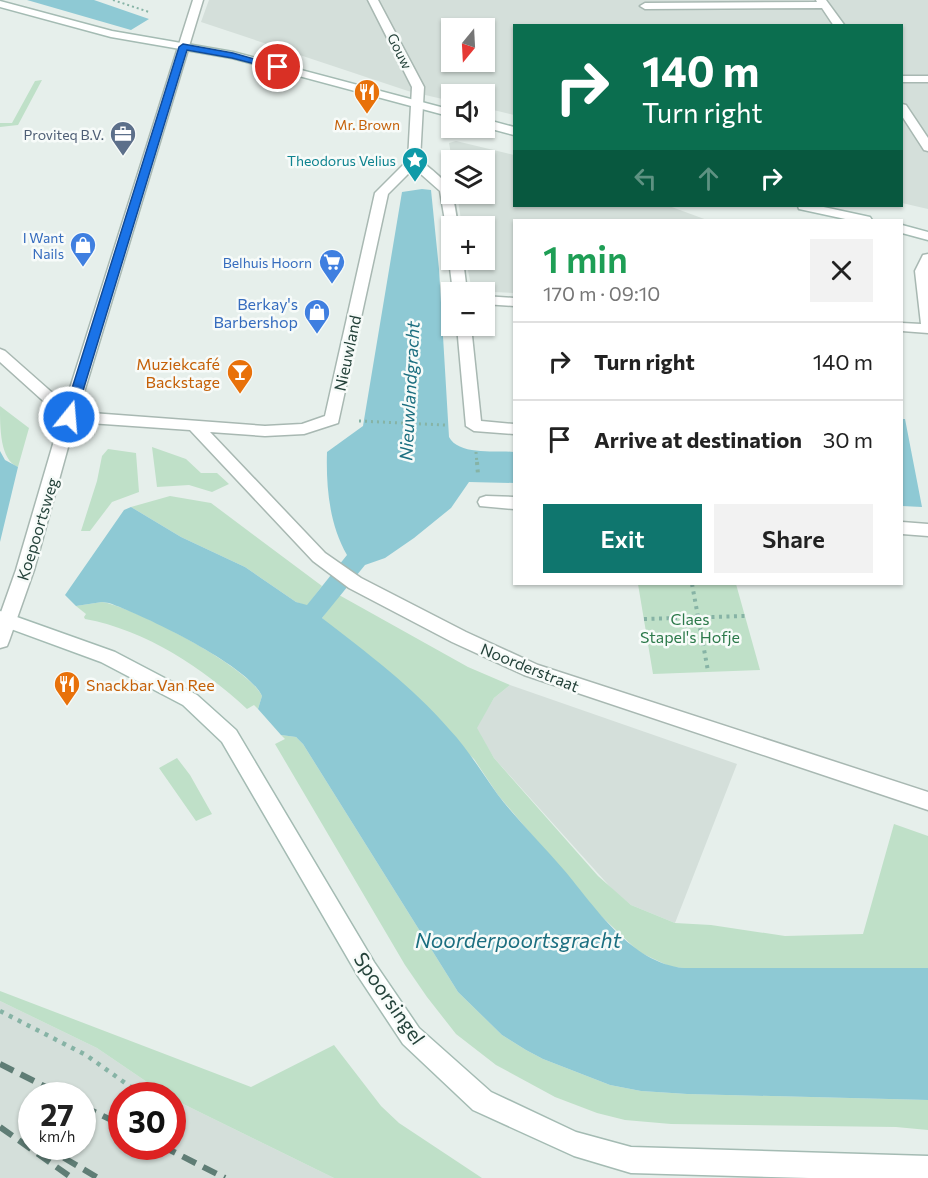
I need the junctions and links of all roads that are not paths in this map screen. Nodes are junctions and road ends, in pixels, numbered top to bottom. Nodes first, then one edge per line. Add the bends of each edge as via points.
1 (198, 0) edge
2 (373, 0) edge
3 (823, 2) edge
4 (0, 4) edge
5 (645, 6) dead end
6 (839, 24) edge
7 (183, 47) junction
8 (903, 79) edge
9 (928, 79) edge
10 (416, 105) junction
11 (903, 110) edge
12 (441, 111) edge
13 (495, 126) edge
14 (513, 131) edge
15 (928, 147) edge
16 (414, 161) junction
17 (808, 207) edge
18 (450, 216) edge
19 (861, 219) edge
20 (903, 229) edge
21 (928, 236) edge
22 (928, 258) edge
23 (495, 301) edge
24 (513, 302) edge
25 (903, 327) edge
26 (928, 327) edge
27 (465, 336) edge
28 (0, 354) edge
29 (69, 417) junction
30 (194, 425) junction
31 (513, 429) edge
32 (486, 502) dead end
33 (513, 503) edge
34 (903, 528) edge
35 (928, 530) edge
36 (3, 627) edge
37 (928, 801) edge
38 (928, 1169) edge

1 - 7 street, Koepoortsweg
2 - 10 street, Gouw via 418,87
3 - 5 street
3 - 6 street
4 - 7 street via 79,27
7 - 10 street via 233,55
7 - 29 street, Koepoortsweg
8 - 9 street
10 - 12 street
10 - 16 street
11 - 15 street
13 - 14 street
16 - 18 street via 446,191
16 - 30 street, Nieuwland via 382,193 332,419 304,429 265,431
17 - 19 street
20 - 21 street
22 - 26 street via 922,271
23 - 24 street
25 - 26 street
27 - 31 street via 474,426
28 - 29 street
29 - 30 street
29 - 36 street, Koepoortsweg via 46,501
30 - 37 street, Noorderstraat via 319,557 355,583 459,637 531,670
32 - 33 street
34 - 35 street
36 - 38 street, Spoorsingel via 119,662 190,700 229,736 366,969 411,1036 482,1101 574,1144 631,1161

